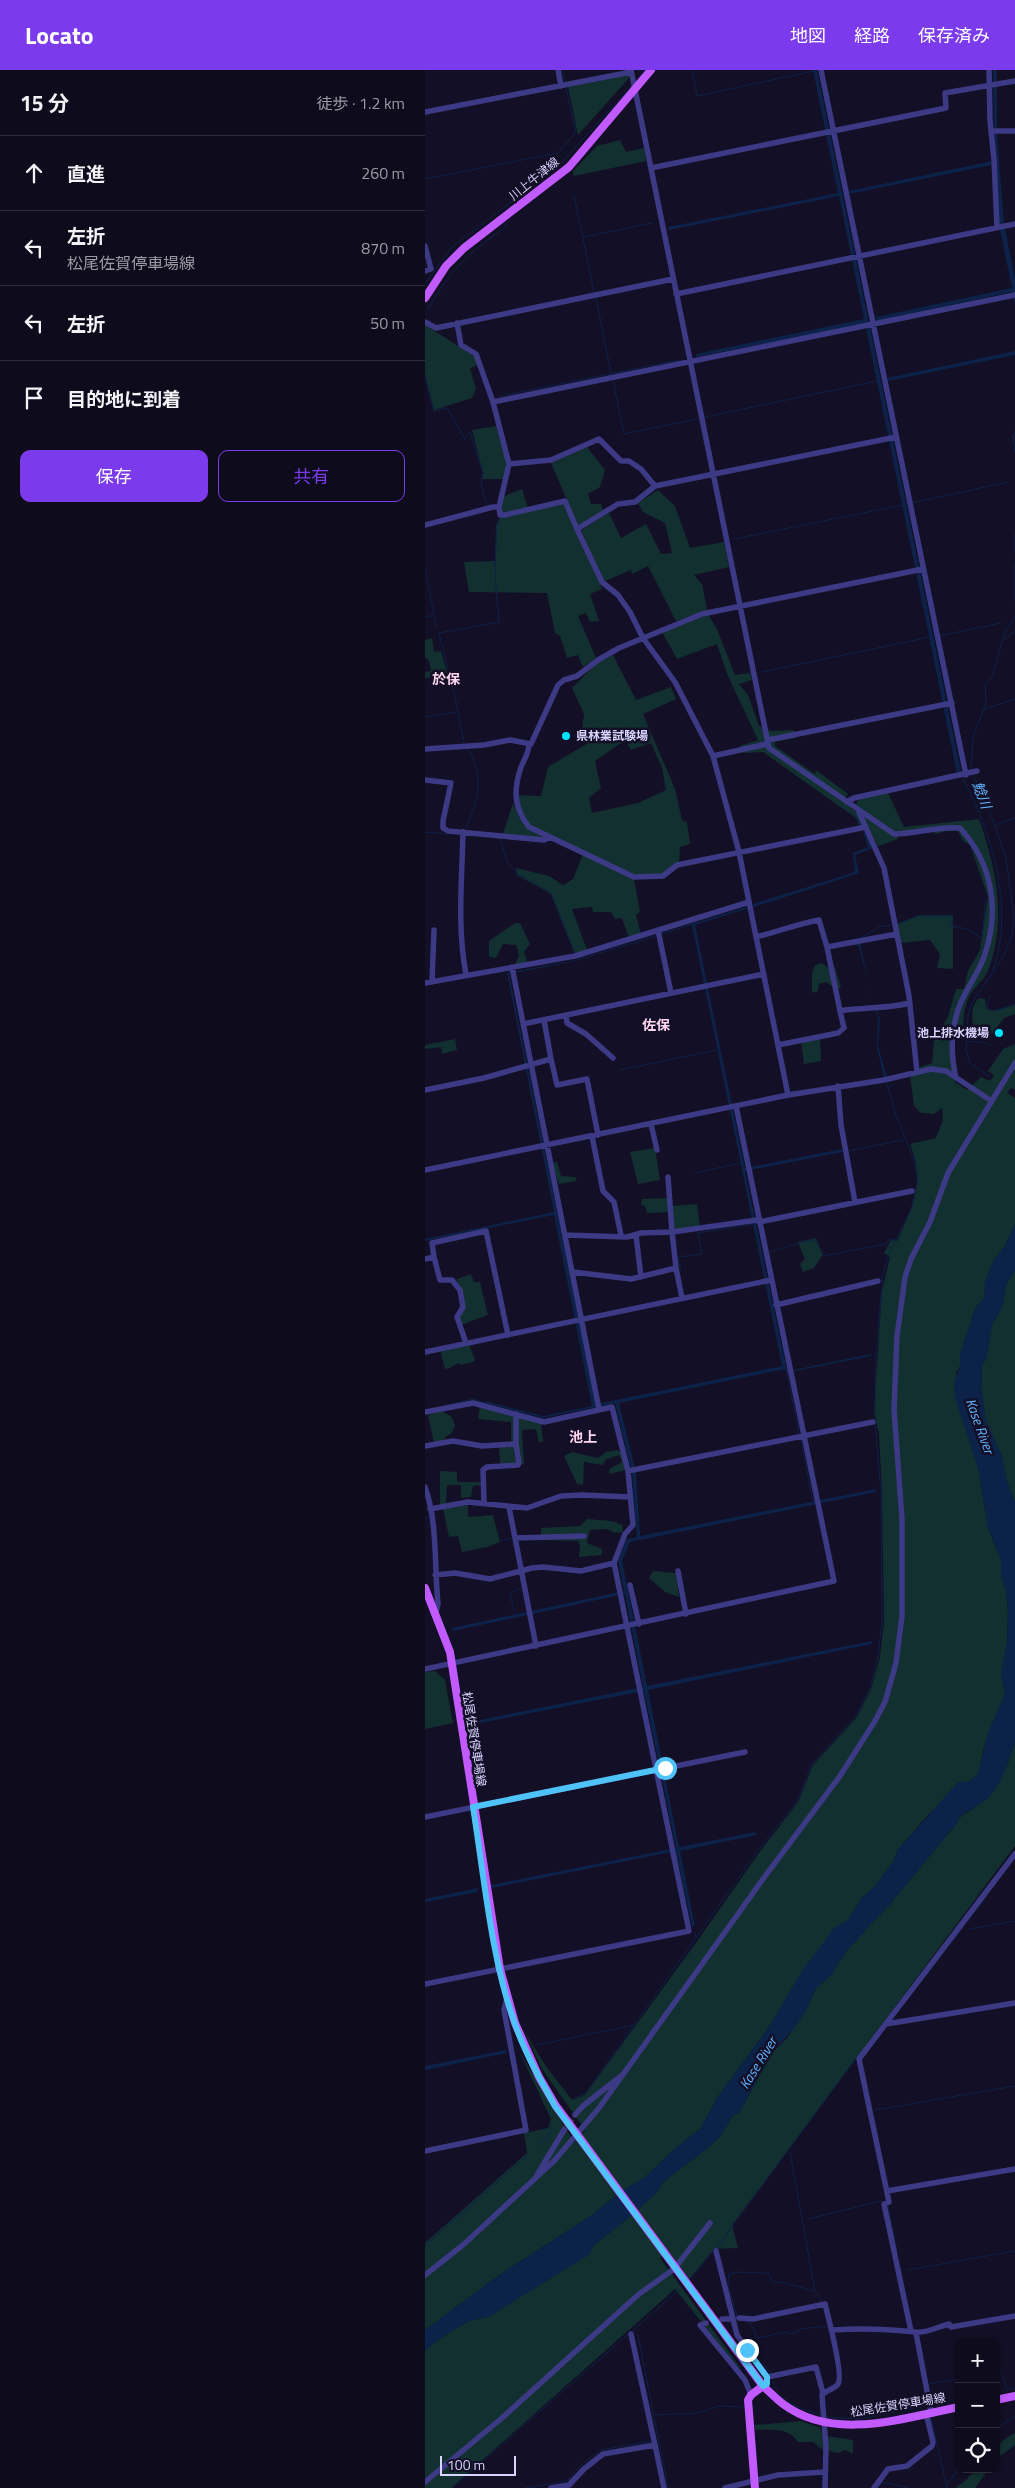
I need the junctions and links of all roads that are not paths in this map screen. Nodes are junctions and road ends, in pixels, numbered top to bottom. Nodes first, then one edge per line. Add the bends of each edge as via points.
1 (558, 70) edge
2 (651, 70) edge
3 (821, 70) edge
4 (989, 70) edge
5 (631, 73) edge
6 (1015, 81) edge
7 (991, 85) junction
8 (561, 86) junction
9 (635, 92) junction
10 (425, 112) edge
11 (834, 131) junction
12 (991, 131) junction
13 (1015, 132) edge
14 (651, 168) junction
15 (1015, 224) edge
16 (997, 227) junction
17 (425, 246) edge
18 (859, 256) junction
19 (425, 270) edge
20 (673, 279) junction
21 (677, 294) junction
22 (1013, 295) edge
23 (425, 298) edge
24 (425, 322) edge
25 (457, 323) junction
26 (873, 324) junction
27 (690, 361) junction
28 (493, 402) junction
29 (896, 437) junction
30 (509, 464) junction
31 (714, 475) junction
32 (655, 486) junction
33 (499, 507) junction
34 (425, 525) edge
35 (577, 529) junction
36 (919, 569) junction
37 (740, 606) junction
38 (643, 638) junction
39 (947, 704) junction
40 (768, 742) junction
41 (529, 744) junction
42 (425, 749) edge
43 (713, 756) junction
44 (977, 771) dead end
45 (963, 776) junction
46 (425, 780) edge
47 (847, 802) junction
48 (858, 810) junction
49 (866, 827) junction
50 (463, 832) junction
51 (550, 837) junction
52 (739, 852) junction
53 (749, 902) junction
54 (434, 930) dead end
55 (658, 930) junction
56 (897, 932) junction
57 (866, 936) dead end
58 (756, 937) junction
59 (827, 947) junction
60 (512, 968) junction
61 (467, 974) junction
62 (763, 974) junction
63 (432, 982) junction
64 (425, 983) edge
65 (671, 993) junction
66 (910, 1003) junction
67 (840, 1011) junction
68 (566, 1015) junction
69 (544, 1020) junction
70 (523, 1024) junction
71 (778, 1045) junction
72 (613, 1058) dead end
73 (551, 1059) junction
74 (1015, 1063) edge
75 (531, 1064) junction
76 (917, 1072) junction
77 (956, 1078) junction
78 (838, 1086) junction
79 (425, 1090) edge
80 (788, 1095) junction
81 (990, 1100) junction
82 (732, 1107) junction
83 (651, 1124) junction
84 (595, 1136) junction
85 (547, 1146) junction
86 (657, 1150) dead end
87 (425, 1170) edge
88 (668, 1177) dead end
89 (911, 1191) dead end
90 (855, 1202) junction
91 (756, 1221) junction
92 (672, 1232) junction
93 (565, 1235) junction
94 (621, 1235) junction
95 (636, 1235) junction
96 (434, 1257) junction
97 (425, 1259) edge
98 (676, 1268) junction
99 (573, 1272) junction
100 (641, 1277) junction
101 (771, 1280) junction
102 (878, 1280) dead end
103 (681, 1298) junction
104 (776, 1305) junction
105 (582, 1320) junction
106 (508, 1334) junction
107 (466, 1343) junction
108 (425, 1352) edge
109 (599, 1409) junction
110 (425, 1412) edge
111 (516, 1414) junction
112 (873, 1422) dead end
113 (803, 1435) junction
114 (516, 1444) junction
115 (425, 1446) edge
116 (629, 1471) junction
117 (425, 1487) edge
118 (631, 1497) junction
119 (484, 1503) junction
120 (509, 1507) junction
121 (430, 1509) junction
122 (584, 1536) dead end
123 (515, 1538) junction
124 (614, 1563) junction
125 (521, 1570) junction
126 (677, 1571) dead end
127 (435, 1575) junction
128 (630, 1585) dead end
129 (425, 1588) edge
130 (436, 1613) junction
131 (686, 1614) junction
132 (633, 1625) junction
133 (537, 1646) junction
134 (451, 1664) junction
135 (425, 1668) edge
136 (745, 1752) dead end
137 (657, 1770) junction
138 (473, 1807) junction
139 (425, 1817) edge
140 (1015, 1854) edge
141 (499, 1969) junction
142 (425, 1984) edge
143 (507, 1998) junction
144 (1015, 2003) edge
145 (886, 2024) junction
146 (627, 2072) junction
147 (575, 2116) tunnel mouth
148 (564, 2130) tunnel mouth
149 (577, 2135) junction
150 (425, 2151) edge
151 (1015, 2169) edge
152 (535, 2178) junction
153 (887, 2191) junction
154 (710, 2223) dead end
155 (716, 2251) dead end
156 (673, 2267) junction
157 (425, 2276) edge
158 (1015, 2316) edge
159 (739, 2318) dead end
160 (723, 2319) dead end
161 (732, 2319) junction
162 (706, 2323) dead end
163 (833, 2330) junction
164 (913, 2332) junction
165 (631, 2334) dead end
166 (767, 2377) junction
167 (763, 2386) junction
168 (823, 2393) junction
169 (751, 2395) junction
170 (1015, 2396) edge
171 (1000, 2399) edge
172 (955, 2408) edge
173 (929, 2413) junction
174 (825, 2419) junction
175 (655, 2445) junction
176 (824, 2472) junction
177 (425, 2482) edge
178 (754, 2484) edge
179 (551, 2488) edge
180 (664, 2488) edge
181 (725, 2488) edge
182 (825, 2488) edge
183 (875, 2488) edge

1 - 8 street
2 - 9 main road, 川上牛津線
3 - 11 street
4 - 7 street
5 - 8 street
5 - 9 street
6 - 7 street
7 - 11 street via 945,93 946,108
7 - 12 street
8 - 10 street
9 - 14 street
9 - 23 main road, 川上牛津線 via 569,167 464,248 446,266
11 - 14 street
11 - 18 street
12 - 13 street
12 - 16 street
14 - 20 street
15 - 16 street
16 - 18 street
17 - 19 street via 431,269
18 - 21 street
18 - 26 street
20 - 21 street
20 - 25 street
21 - 27 street
22 - 26 street
24 - 25 street via 436,328
25 - 28 street via 461,345 476,354
26 - 27 street
26 - 29 street
27 - 28 street
27 - 31 street
28 - 30 street
29 - 31 street
29 - 36 street
30 - 32 street via 551,460 599,439 621,460 641,469
30 - 33 street
31 - 32 street
31 - 37 street
32 - 35 street via 635,502 617,504
33 - 34 street
33 - 35 street via 499,515 505,515 565,501
35 - 38 street via 602,582 618,595
36 - 37 street
36 - 39 street via 937,636
37 - 38 street via 702,614
37 - 40 street
38 - 41 street via 619,648 558,685
38 - 43 street via 675,682
39 - 40 street
39 - 45 street
40 - 43 street
40 - 47 street via 769,748
41 - 42 street via 510,740
41 - 51 street via 515,805 529,827
43 - 52 street
44 - 45 street
45 - 47 street
46 - 50 street via 451,783 443,828
47 - 48 street
48 - 49 street
48 - 77 street via 894,834 960,828 982,858 993,908 985,954 960,1003 952,1037 951,1057
49 - 52 street
49 - 56 street via 884,868
50 - 51 street via 545,840
50 - 61 street via 461,902
51 - 52 street via 633,877 663,876 677,865
52 - 53 street
53 - 55 street
53 - 58 street
54 - 63 street
55 - 60 street via 576,955
55 - 65 street
56 - 57 street
56 - 59 street
56 - 66 street
58 - 59 street via 819,920
58 - 62 street
59 - 67 street
60 - 61 street
60 - 70 street
61 - 63 street
62 - 65 street
62 - 71 street
63 - 64 street
65 - 68 street
66 - 67 street via 886,1009
66 - 76 street
67 - 71 street via 844,1028 838,1033
68 - 69 street
68 - 72 street via 567,1023 586,1034
69 - 70 street
69 - 73 street
70 - 75 street
71 - 80 street
73 - 75 street
73 - 84 street via 557,1084 587,1079
74 - 81 street
75 - 79 street
75 - 85 street
76 - 77 street via 939,1069
76 - 78 street
77 - 81 street
78 - 80 street
78 - 90 street via 842,1133
80 - 82 street
81 - 146 street via 947,1173 930,1222 905,1277 897,1336 894,1409 902,1520 902,1616 896,1663 885,1702 840,1776 644,2044
82 - 83 street
82 - 91 street via 748,1169
83 - 84 street
83 - 86 street
84 - 85 street
84 - 94 street via 603,1192 614,1202
85 - 87 street
85 - 93 street
88 - 92 street
89 - 90 street
90 - 91 street
91 - 92 street
91 - 101 street
92 - 95 street
92 - 98 street
93 - 94 street
93 - 99 street
94 - 95 street
95 - 100 street
96 - 97 street
96 - 106 street via 432,1243 486,1231
96 - 107 street via 440,1280 456,1282 459,1290 463,1307 457,1317
98 - 100 street
98 - 103 street
99 - 100 street via 621,1280
99 - 105 street
101 - 103 street
101 - 104 street
102 - 104 street
103 - 105 street
104 - 113 street
105 - 106 street
105 - 109 street
106 - 107 street
107 - 108 street
109 - 111 street via 544,1422
109 - 116 street via 612,1408
110 - 111 street via 473,1402
111 - 114 street
112 - 113 street
113 - 116 street
113 - 131 street via 834,1581
114 - 115 street via 482,1446 453,1442
114 - 119 street via 518,1466 487,1467 483,1470
116 - 118 street
117 - 121 street
118 - 120 street via 561,1496 527,1508
118 - 124 street via 633,1524 625,1534
119 - 120 street
119 - 121 street via 468,1502
120 - 123 street
121 - 127 street
122 - 123 street
123 - 125 street
124 - 125 street via 581,1570 543,1567
124 - 132 street
125 - 127 street via 490,1579 455,1573
125 - 133 street
126 - 131 street
127 - 130 street
128 - 132 street
129 - 130 main road, 松尾佐賀停車場線
130 - 134 main road, 松尾佐賀停車場線 via 446,1638
131 - 132 street
132 - 133 street
132 - 137 street via 640,1689
133 - 134 street
134 - 135 street
134 - 138 main road, 松尾佐賀停車場線
136 - 137 street
137 - 138 street
137 - 141 street via 689,1931
138 - 139 street
138 - 141 main road, 松尾佐賀停車場線
140 - 145 street
141 - 142 street
141 - 143 main road, 松尾佐賀停車場線
143 - 149 main road, 松尾佐賀停車場線 via 539,2077
143 - 150 street via 504,2010 526,2130
144 - 145 street
145 - 153 street via 859,2059
146 - 147 street
146 - 149 street
148 - 152 street
149 - 152 street
149 - 156 main road, 松尾佐賀停車場線
151 - 153 street
152 - 157 street
153 - 164 street
154 - 156 street
155 - 161 street
156 - 167 main road, 松尾佐賀停車場線
156 - 177 street
158 - 164 street
159 - 163 street via 753,2319 823,2304
160 - 161 street
161 - 166 street via 737,2335
162 - 169 street via 700,2325 745,2380
163 - 164 street
163 - 168 street via 839,2383
164 - 173 street
165 - 175 street
166 - 167 street via 767,2384
166 - 168 street via 816,2367
167 - 169 main road
167 - 174 main road, 松尾佐賀停車場線 via 783,2405 805,2416
168 - 174 street
169 - 178 main road via 748,2400
170 - 171 main road
172 - 173 main road, 松尾佐賀停車場線
173 - 174 main road, 松尾佐賀停車場線 via 851,2426
173 - 183 street via 932,2446 907,2466 887,2469
174 - 176 street
175 - 179 street via 603,2454 569,2485
175 - 180 street
176 - 178 street via 792,2473
176 - 182 street
178 - 181 street

